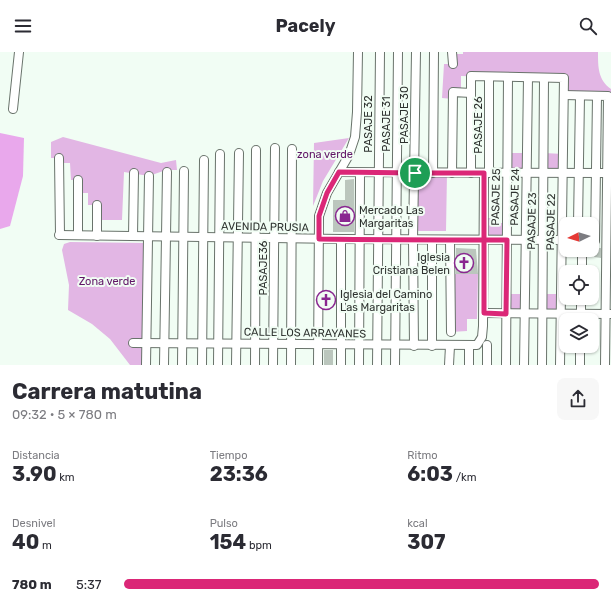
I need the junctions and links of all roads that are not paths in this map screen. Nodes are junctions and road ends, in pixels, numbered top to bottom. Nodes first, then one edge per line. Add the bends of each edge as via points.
1 (19, 52) edge
2 (358, 52) edge
3 (380, 52) edge
4 (398, 52) edge
5 (416, 52) edge
6 (434, 52) edge
7 (452, 52) edge
8 (452, 64) dead end
9 (489, 77) junction
10 (508, 77) junction
11 (528, 78) junction
12 (544, 78) junction
13 (471, 93) junction
14 (564, 95) junction
15 (580, 96) junction
16 (597, 96) junction
17 (13, 108) dead end
18 (275, 148) dead end
19 (292, 149) dead end
20 (256, 150) dead end
21 (220, 154) dead end
22 (240, 154) dead end
23 (59, 158) dead end
24 (204, 160) dead end
25 (184, 171) dead end
26 (167, 172) dead end
27 (339, 172) junction
28 (379, 172) junction
29 (397, 172) junction
30 (134, 173) dead end
31 (415, 173) junction
32 (433, 173) junction
33 (452, 173) junction
34 (471, 173) junction
35 (486, 173) junction
36 (508, 173) junction
37 (526, 173) junction
38 (544, 173) junction
39 (562, 173) junction
40 (579, 173) junction
41 (596, 173) junction
42 (607, 173) junction
43 (149, 176) dead end
44 (360, 176) dead end
45 (78, 180) dead end
46 (97, 205) dead end
47 (563, 217) edge
48 (578, 217) edge
49 (595, 217) edge
50 (78, 235) junction
51 (97, 236) junction
52 (133, 236) junction
53 (148, 236) junction
54 (166, 237) junction
55 (183, 237) junction
56 (203, 237) junction
57 (219, 237) junction
58 (238, 238) junction
59 (255, 238) junction
60 (274, 238) junction
61 (291, 238) junction
62 (319, 239) junction
63 (342, 239) junction
64 (360, 239) junction
65 (377, 239) junction
66 (396, 239) junction
67 (413, 240) junction
68 (432, 240) junction
69 (450, 240) junction
70 (484, 240) junction
71 (507, 240) junction
72 (525, 240) junction
73 (543, 240) junction
74 (559, 240) edge
75 (609, 241) edge
76 (563, 257) edge
77 (484, 313) junction
78 (560, 313) edge
79 (506, 314) junction
80 (524, 314) junction
81 (542, 314) junction
82 (559, 314) edge
83 (608, 314) edge
84 (451, 332) dead end
85 (133, 343) dead end
86 (146, 343) junction
87 (165, 343) junction
88 (182, 343) junction
89 (202, 343) junction
90 (218, 343) junction
91 (237, 343) junction
92 (256, 344) junction
93 (273, 344) junction
94 (291, 344) junction
95 (318, 344) junction
96 (341, 344) junction
97 (359, 345) junction
98 (377, 345) junction
99 (396, 345) junction
100 (487, 345) dead end
101 (414, 346) junction
102 (432, 346) junction
103 (450, 346) junction
104 (473, 346) junction
105 (560, 353) edge
106 (580, 353) edge
107 (146, 365) edge
108 (164, 365) edge
109 (182, 365) edge
110 (202, 365) edge
111 (218, 365) edge
112 (236, 365) edge
113 (255, 365) edge
114 (273, 365) edge
115 (291, 365) edge
116 (318, 365) edge
117 (341, 365) edge
118 (359, 365) edge
119 (377, 365) edge
120 (395, 365) edge
121 (450, 365) edge
122 (469, 365) edge
123 (487, 365) edge
124 (506, 365) edge
125 (524, 365) edge
126 (542, 365) edge
127 (560, 365) edge
128 (580, 365) edge
129 (604, 365) edge

1 - 17 street
2 - 27 street via 354,137 349,155
3 - 28 street, PASAJE 32
4 - 29 street, PASAJE 31
5 - 31 street, PASAJE 30
6 - 32 street
7 - 8 street
9 - 10 street
9 - 13 street via 471,76
9 - 35 street, PASAJE 26
10 - 11 street
10 - 36 street, PASAJE 25
11 - 12 street
11 - 37 street, PASAJE 24
12 - 14 street, PASAJE 22 via 564,78
12 - 38 street, PASAJE 23
13 - 33 street via 453,92
13 - 34 street
14 - 15 street
14 - 39 street, PASAJE 22
15 - 16 street
15 - 40 street
16 - 41 street
16 - 42 street via 608,96
18 - 60 street, PASAJE36
19 - 61 street
20 - 59 street
21 - 57 street
22 - 58 street
23 - 50 street, AVENIDA PRUSIA via 60,235
24 - 56 street
25 - 55 street
26 - 54 street
27 - 28 street
27 - 62 street via 327,193 319,216
28 - 29 street
28 - 65 street, PASAJE 32
29 - 31 street
29 - 66 street, PASAJE 31
30 - 52 street
31 - 32 street
31 - 67 street, PASAJE 30
32 - 33 street
33 - 34 street
34 - 35 street
35 - 36 street
35 - 70 street, PASAJE 26
36 - 37 street
36 - 71 street, PASAJE 25
37 - 38 street
37 - 72 street, PASAJE 24
38 - 39 street
38 - 73 street, PASAJE 23
39 - 40 street
39 - 47 street, PASAJE 22
40 - 41 street
40 - 48 street
41 - 42 street
41 - 49 street
42 - 75 street
43 - 53 street
44 - 64 street
45 - 50 street
46 - 51 street
50 - 51 street, AVENIDA PRUSIA
51 - 52 street, AVENIDA PRUSIA
52 - 53 street, AVENIDA PRUSIA
53 - 54 street, AVENIDA PRUSIA
53 - 86 street
54 - 55 street, AVENIDA PRUSIA
54 - 87 street
55 - 56 street, AVENIDA PRUSIA
55 - 88 street
56 - 57 street, AVENIDA PRUSIA
56 - 89 street
57 - 58 street, AVENIDA PRUSIA
57 - 90 street
58 - 59 street, AVENIDA PRUSIA
58 - 91 street
59 - 60 street, AVENIDA PRUSIA
59 - 92 street
60 - 61 street, AVENIDA PRUSIA
60 - 93 street, PASAJE36
61 - 62 street, AVENIDA PRUSIA
61 - 94 street
62 - 63 street, AVENIDA PRUSIA
62 - 95 street
63 - 64 street, AVENIDA PRUSIA
63 - 96 street
64 - 65 street, AVENIDA PRUSIA
64 - 97 street
65 - 66 street, AVENIDA PRUSIA
65 - 98 street, PASAJE 32
66 - 67 street, AVENIDA PRUSIA
66 - 99 street, PASAJE 31
67 - 68 street, AVENIDA PRUSIA
67 - 101 street, PASAJE 30
68 - 69 street, AVENIDA PRUSIA
68 - 102 street
69 - 70 street, AVENIDA PRUSIA
69 - 84 street
70 - 71 street, AVENIDA PRUSIA
70 - 77 street, PASAJE 26
71 - 72 street, AVENIDA PRUSIA
71 - 79 street, PASAJE 25
72 - 73 street, AVENIDA PRUSIA
72 - 80 street, PASAJE 24
73 - 74 street, AVENIDA PRUSIA
73 - 81 street, PASAJE 23
75 - 83 street
76 - 78 street, PASAJE 22
77 - 79 street
77 - 104 street, PASAJE 26 via 482,337
79 - 80 street
79 - 124 street, PASAJE 25
80 - 81 street
80 - 125 street, PASAJE 24
81 - 82 street
81 - 126 street, PASAJE 23
83 - 129 street
85 - 86 street, CALLE LOS ARRAYANES
86 - 87 street, CALLE LOS ARRAYANES
86 - 107 street
87 - 88 street, CALLE LOS ARRAYANES
87 - 108 street
88 - 89 street, CALLE LOS ARRAYANES
88 - 109 street
89 - 90 street, CALLE LOS ARRAYANES
89 - 110 street
90 - 91 street, CALLE LOS ARRAYANES
90 - 111 street
91 - 92 street, CALLE LOS ARRAYANES
91 - 112 street
92 - 93 street, CALLE LOS ARRAYANES
92 - 113 street
93 - 94 street, CALLE LOS ARRAYANES
93 - 114 street, PASAJE36
94 - 95 street, CALLE LOS ARRAYANES
94 - 115 street
95 - 96 street, CALLE LOS ARRAYANES
95 - 116 street
96 - 97 street, CALLE LOS ARRAYANES
96 - 117 street
97 - 98 street, CALLE LOS ARRAYANES
97 - 118 street
98 - 99 street, CALLE LOS ARRAYANES
98 - 119 street, PASAJE 32
99 - 101 street, CALLE LOS ARRAYANES
99 - 120 street, PASAJE 31
100 - 123 street
101 - 102 street, CALLE LOS ARRAYANES
102 - 103 street, CALLE LOS ARRAYANES
103 - 104 street, CALLE LOS ARRAYANES
103 - 121 street
104 - 122 street
105 - 127 street, PASAJE 22
106 - 128 street

